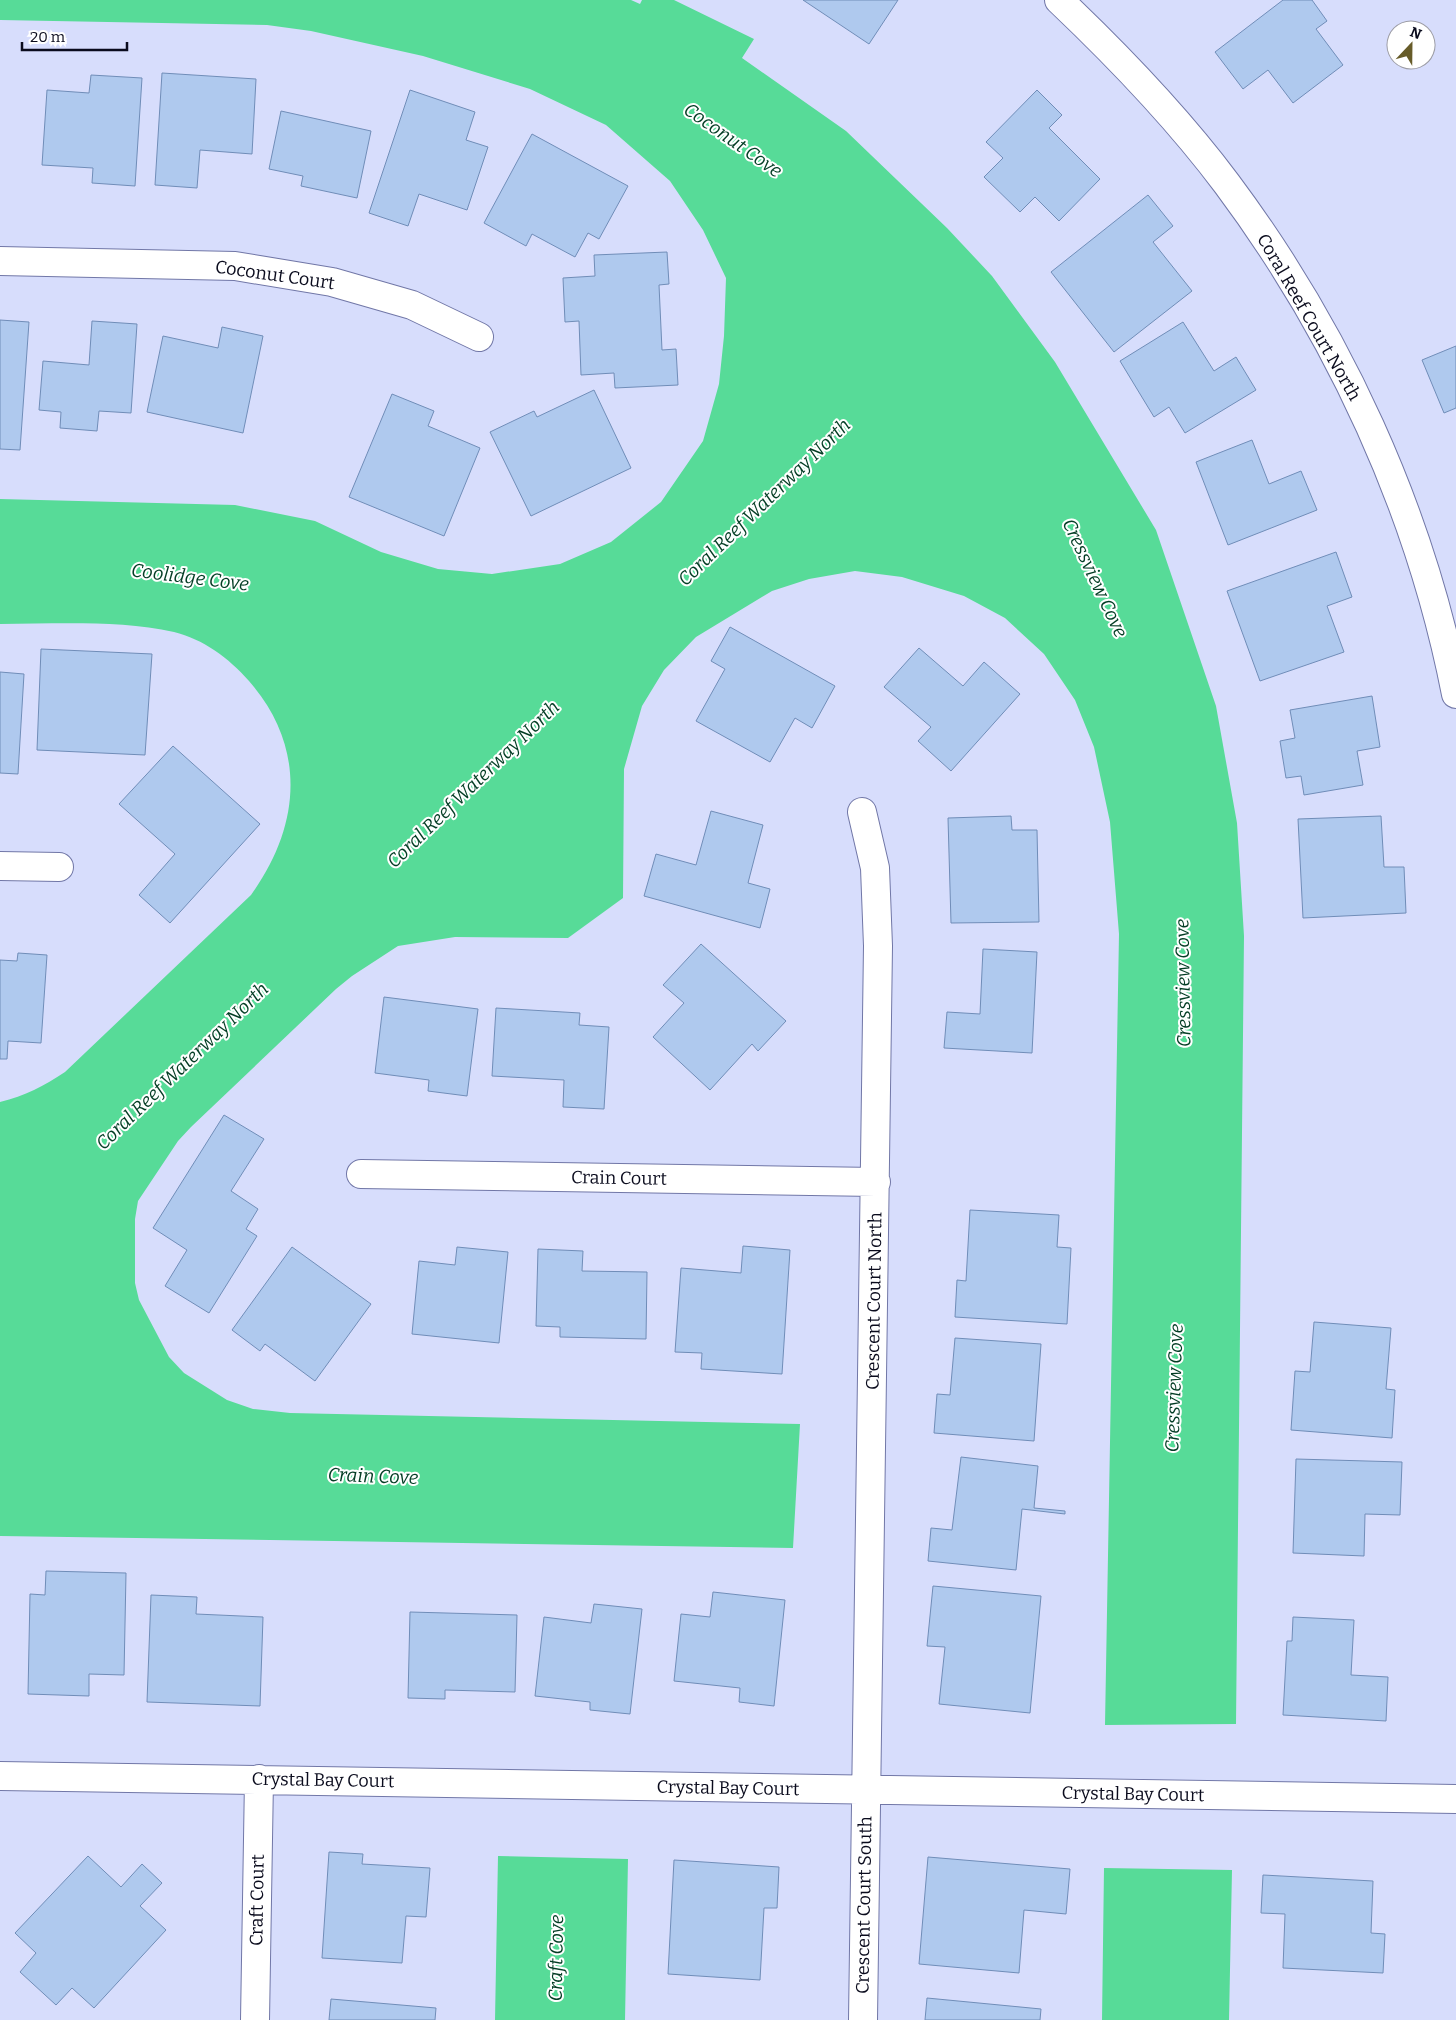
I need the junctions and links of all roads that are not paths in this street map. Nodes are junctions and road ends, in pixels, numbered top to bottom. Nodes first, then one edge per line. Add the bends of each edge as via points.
1 (1059, 0) edge
2 (0, 261) edge
3 (479, 337) dead end
4 (1456, 694) edge
5 (862, 812) dead end
6 (0, 866) edge
7 (59, 867) dead end
8 (361, 1174) dead end
9 (876, 1182) junction
10 (0, 1776) edge
11 (258, 1779) junction
12 (866, 1791) junction
13 (1456, 1799) edge
14 (255, 2020) edge
15 (863, 2020) edge

1 - 4 street, Coral Reef Court North via 1183,129 1227,183 1292,280 1346,376 1389,473 1424,570
2 - 3 street, Coconut Court via 254,269 332,282 412,305
5 - 9 street, Crescent Court North via 875,868 878,920
6 - 7 street
8 - 9 street, Crain Court
9 - 12 street, Crescent Court North
10 - 11 street, Crystal Bay Court
11 - 12 street, Crystal Bay Court
11 - 14 street, Craft Court
12 - 13 street, Crystal Bay Court
12 - 15 street, Crescent Court South

